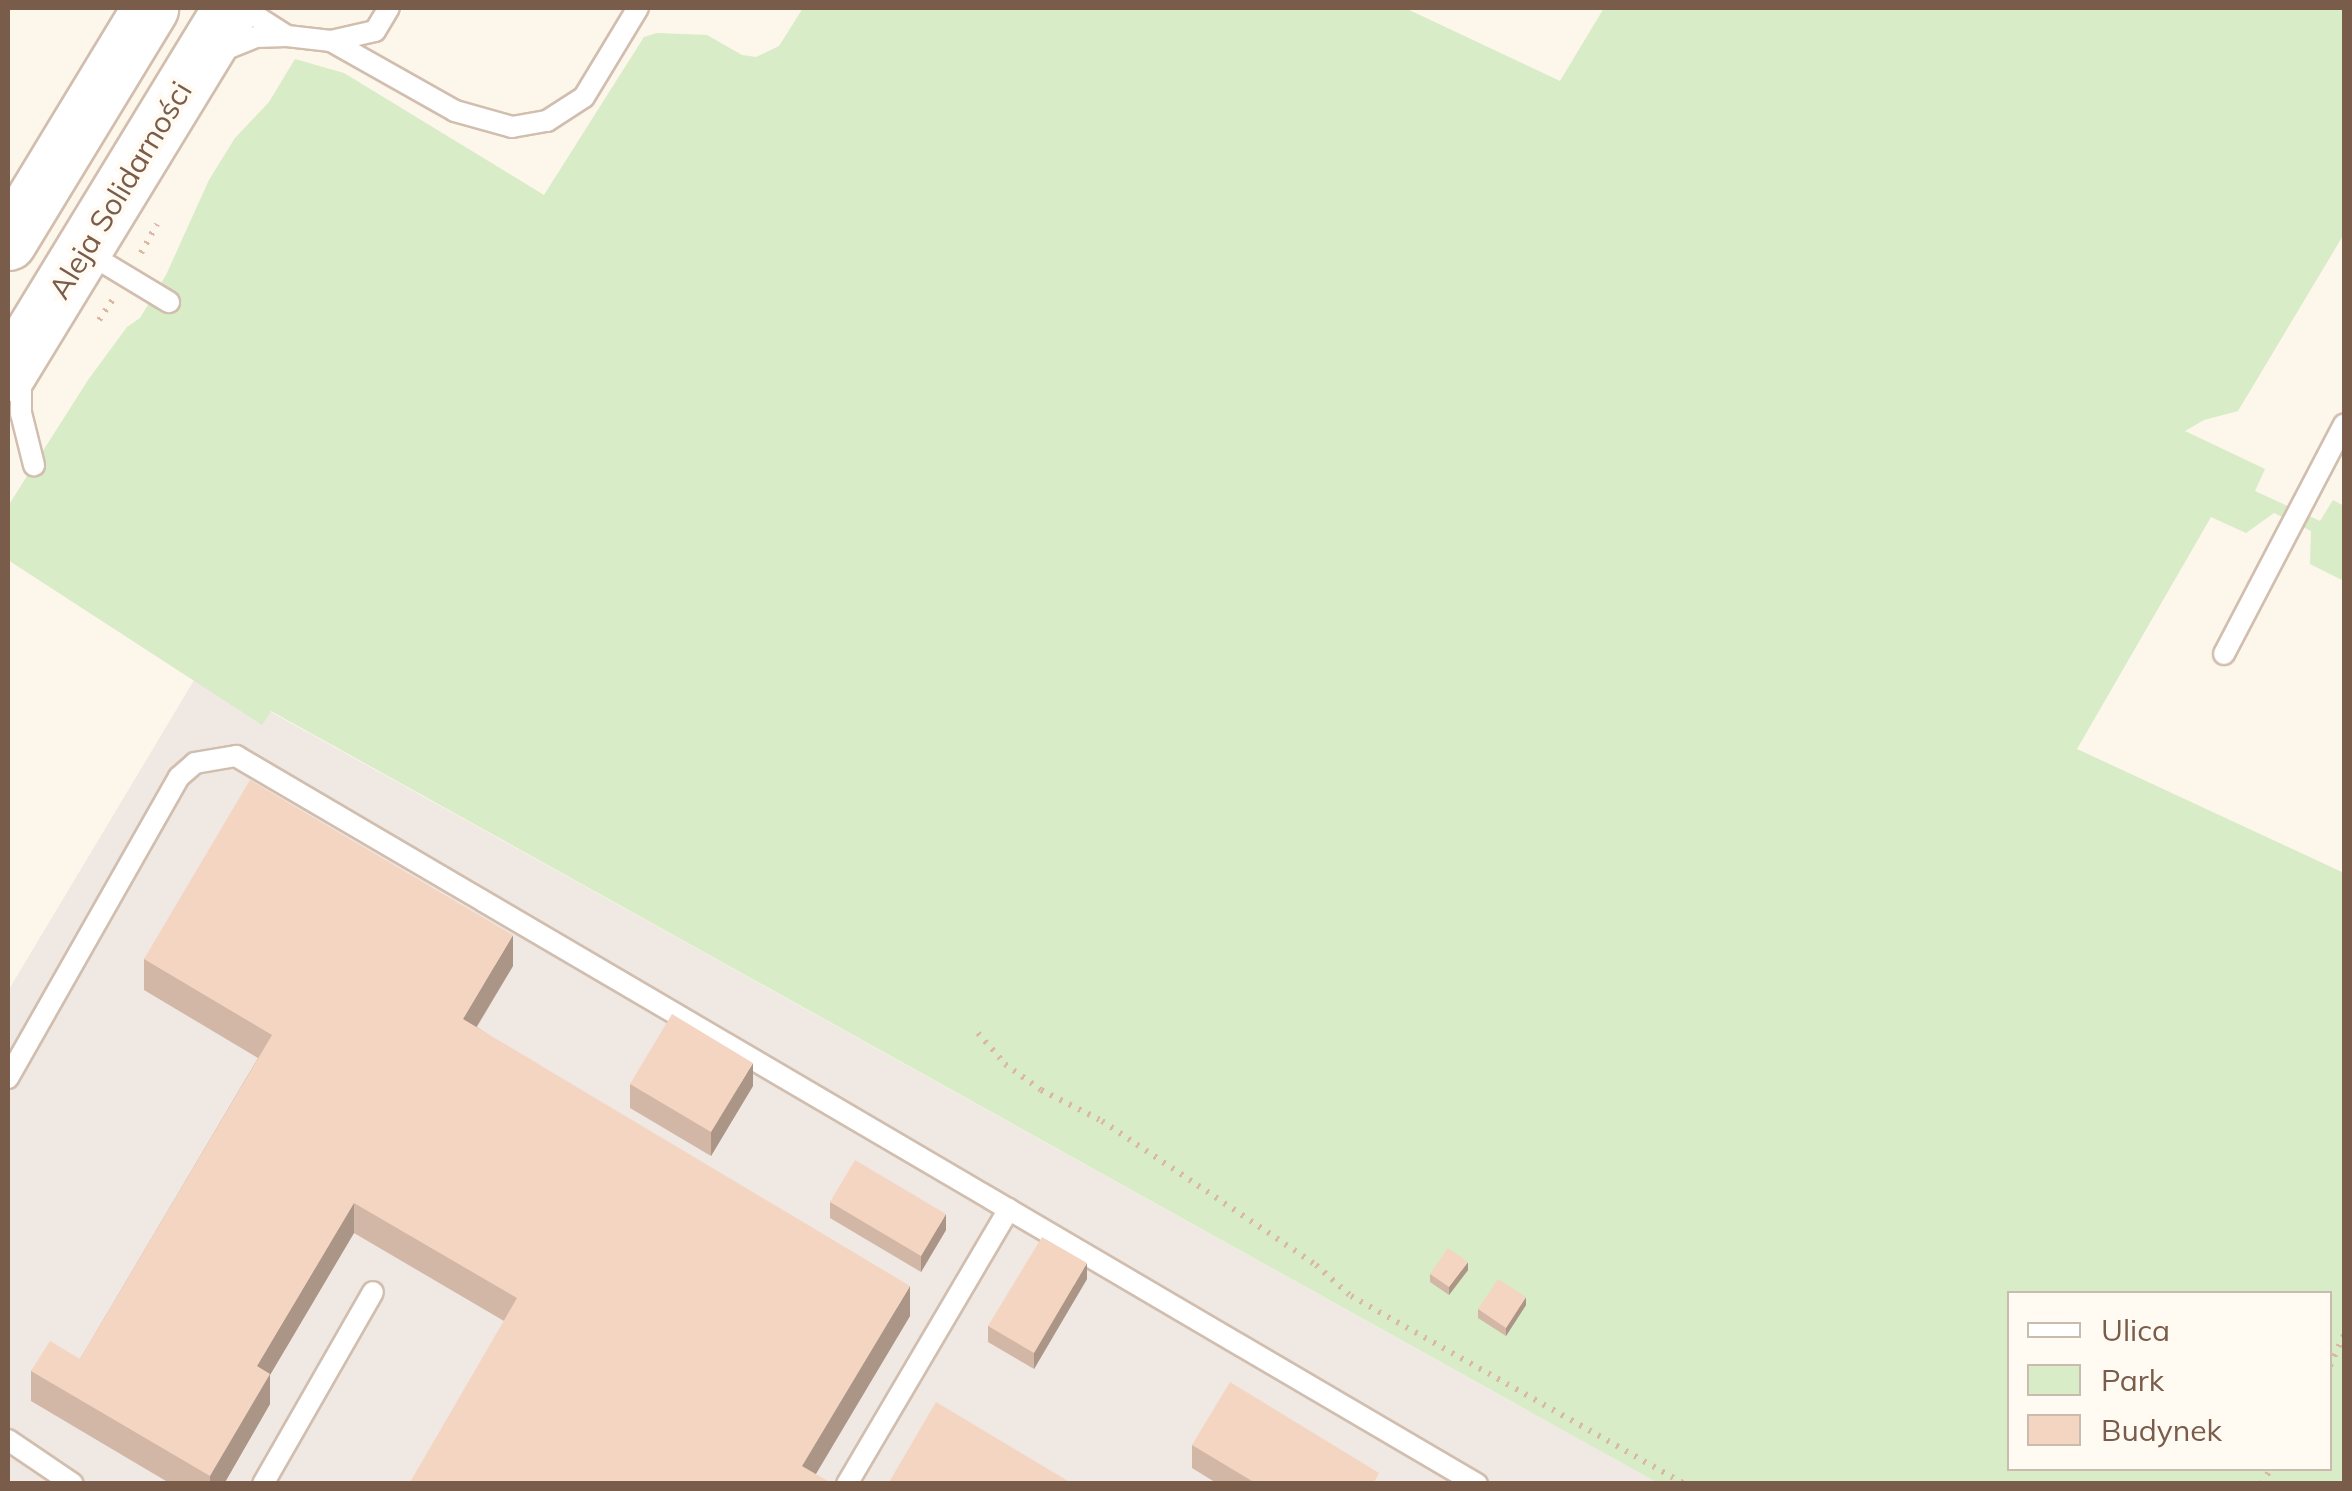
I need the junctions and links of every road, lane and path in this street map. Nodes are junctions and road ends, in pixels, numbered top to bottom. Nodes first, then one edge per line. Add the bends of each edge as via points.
1 (231, 8) edge
2 (243, 8) edge
3 (389, 8) edge
4 (638, 8) edge
5 (139, 17) edge
6 (288, 36) junction
7 (332, 41) junction
8 (193, 71) junction
9 (14, 218) edge
10 (84, 251) junction
11 (169, 302) dead end
12 (16, 359) edge
13 (2344, 424) edge
14 (34, 465) dead end
15 (2224, 654) dead end
16 (978, 1033) dead end
17 (8, 1078) edge
18 (1010, 1209) junction
19 (374, 1292) dead end
20 (2344, 1334) edge
21 (2332, 1361) edge
22 (8, 1440) edge
23 (73, 1484) edge
24 (263, 1484) edge
25 (847, 1484) edge
26 (1478, 1484) edge
27 (1686, 1484) edge

1 - 8 main road, Aleja Solidarności
2 - 6 lane
3 - 7 lane via 375,32
4 - 7 lane via 584,97 547,121 512,127 455,111
5 - 9 main road
6 - 7 lane
6 - 8 lane via 228,46
8 - 10 main road, Aleja Solidarności
10 - 11 lane
10 - 12 main road, Aleja Solidarności
12 - 14 lane
13 - 15 lane
16 - 27 path via 1041,1090 1102,1121 1351,1296
17 - 18 lane via 179,777 195,763 236,756
18 - 25 lane
18 - 26 lane
19 - 24 lane
20 - 21 path
22 - 23 lane

